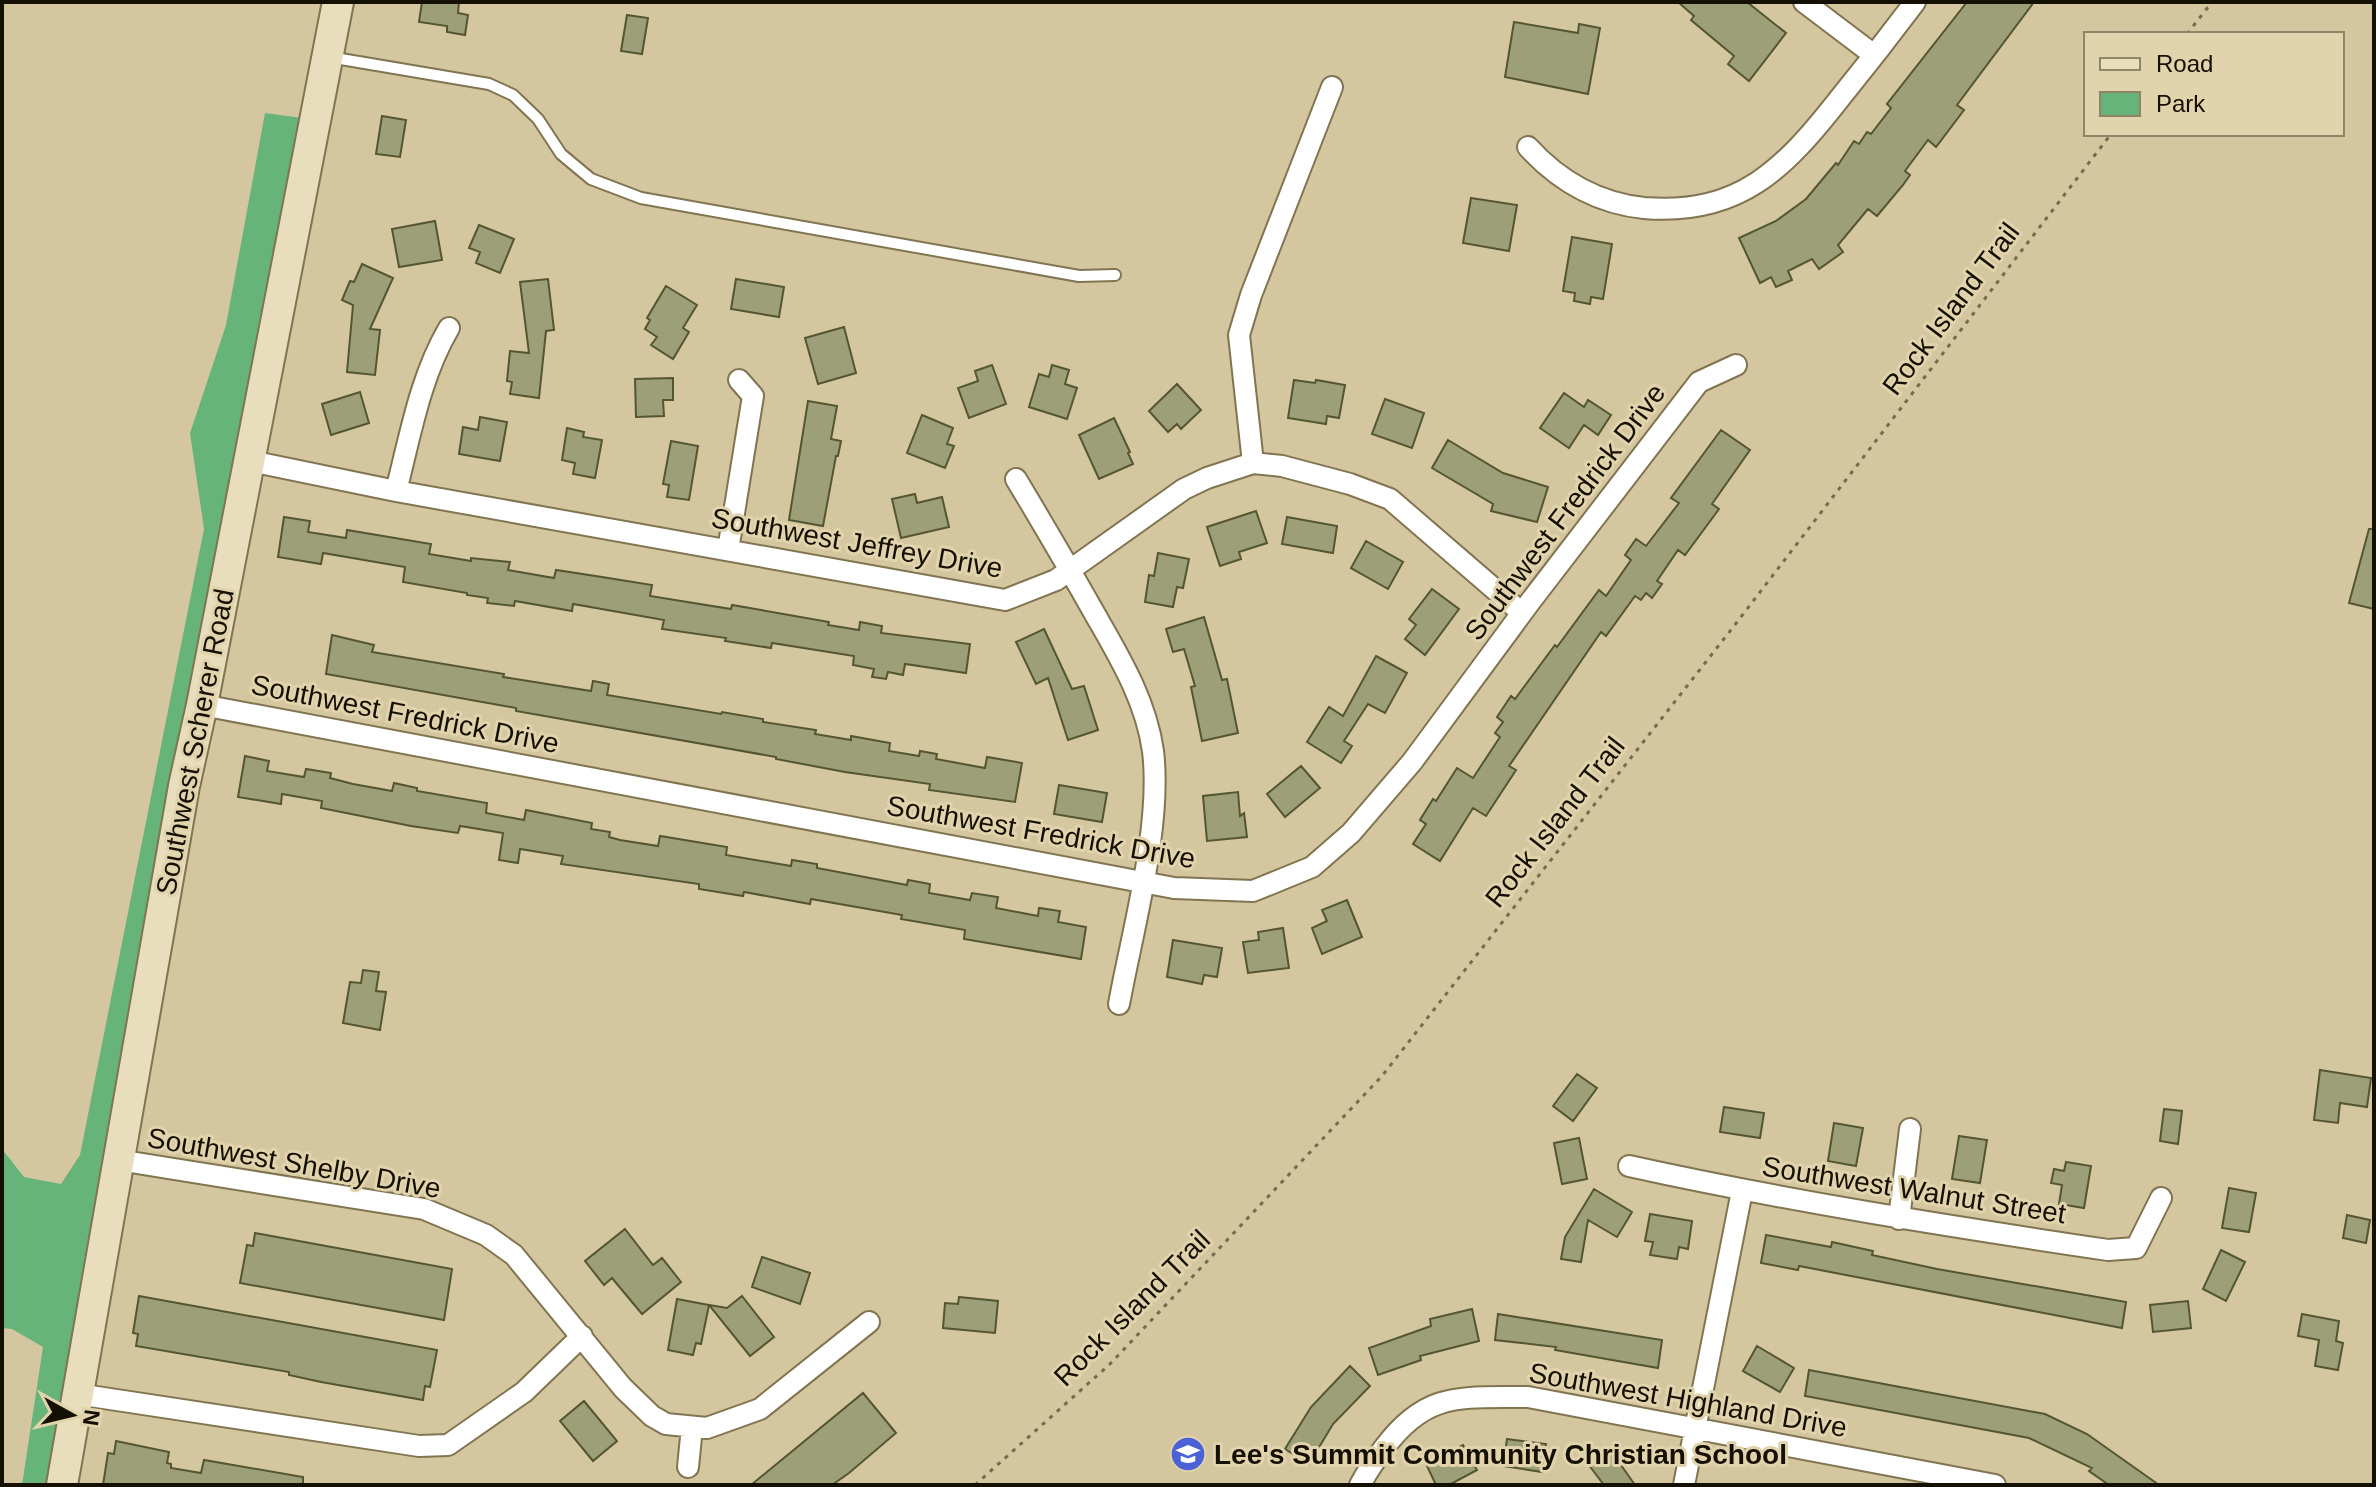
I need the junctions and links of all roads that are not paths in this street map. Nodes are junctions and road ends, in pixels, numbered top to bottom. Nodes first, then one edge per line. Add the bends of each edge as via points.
1 (338, 2) edge
2 (1804, 2) edge
3 (1915, 2) edge
4 (1874, 55) junction
5 (327, 56) junction
6 (1332, 87) dead end
7 (1528, 147) dead end
8 (1115, 275) dead end
9 (449, 328) dead end
10 (1736, 365) dead end
11 (739, 380) dead end
12 (250, 461) junction
13 (1253, 463) junction
14 (1016, 479) dead end
15 (396, 491) junction
16 (728, 550) junction
17 (1070, 570) junction
18 (1522, 613) junction
19 (202, 705) junction
20 (1142, 882) junction
21 (1119, 1004) dead end
22 (1910, 1129) dead end
23 (118, 1160) junction
24 (1629, 1166) dead end
25 (1742, 1191) junction
26 (2161, 1198) dead end
27 (1899, 1219) junction
28 (869, 1322) dead end
29 (582, 1336) junction
30 (77, 1394) junction
31 (692, 1427) junction
32 (1694, 1428) junction
33 (688, 1467) dead end
34 (62, 1485) edge
35 (1360, 1485) edge
36 (1684, 1485) edge
37 (1995, 1485) edge

1 - 5 main road, Southwest Scherer Road
2 - 4 street
3 - 4 street
4 - 7 street via 1807,140 1774,172 1745,190 1690,209 1607,200 1549,170
5 - 8 lane via 489,84 513,95 538,119 561,154 591,179 641,198 1079,276
5 - 12 main road, Southwest Scherer Road
6 - 13 street via 1239,335
9 - 15 street via 423,390
10 - 18 street, Southwest Fredrick Drive via 1699,382
11 - 16 street via 753,396
12 - 15 street, Southwest Jeffrey Drive
12 - 19 main road, Southwest Scherer Road
13 - 17 street, Southwest Jeffrey Drive via 1184,489
13 - 18 street, Southwest Jeffrey Drive via 1336,480 1390,499
14 - 17 street
15 - 16 street, Southwest Jeffrey Drive
16 - 17 street, Southwest Jeffrey Drive via 1005,600
17 - 20 street via 1128,671 1152,749 1155,789
18 - 20 street, Southwest Fredrick Drive via 1412,762 1351,833 1312,867 1253,891
19 - 20 street, Southwest Fredrick Drive
19 - 23 main road, Southwest Scherer Road
20 - 21 street
22 - 27 street
23 - 29 street, Southwest Shelby Drive via 424,1209 486,1235 514,1255
23 - 30 main road, Southwest Scherer Road
24 - 25 street, Southwest Walnut Street
25 - 27 street, Southwest Walnut Street
25 - 32 street
26 - 27 street, Southwest Walnut Street via 2136,1248 2108,1250
28 - 31 street, Southwest Shelby Drive via 760,1409 707,1428
29 - 30 street via 524,1392 448,1445 419,1446
29 - 31 street, Southwest Shelby Drive via 652,1416 666,1424
30 - 34 main road, Southwest Scherer Road
31 - 33 street
32 - 35 street, Southwest Highland Drive via 1528,1397 1460,1398 1425,1407 1399,1428
32 - 36 street
32 - 37 street, Southwest Highland Drive

